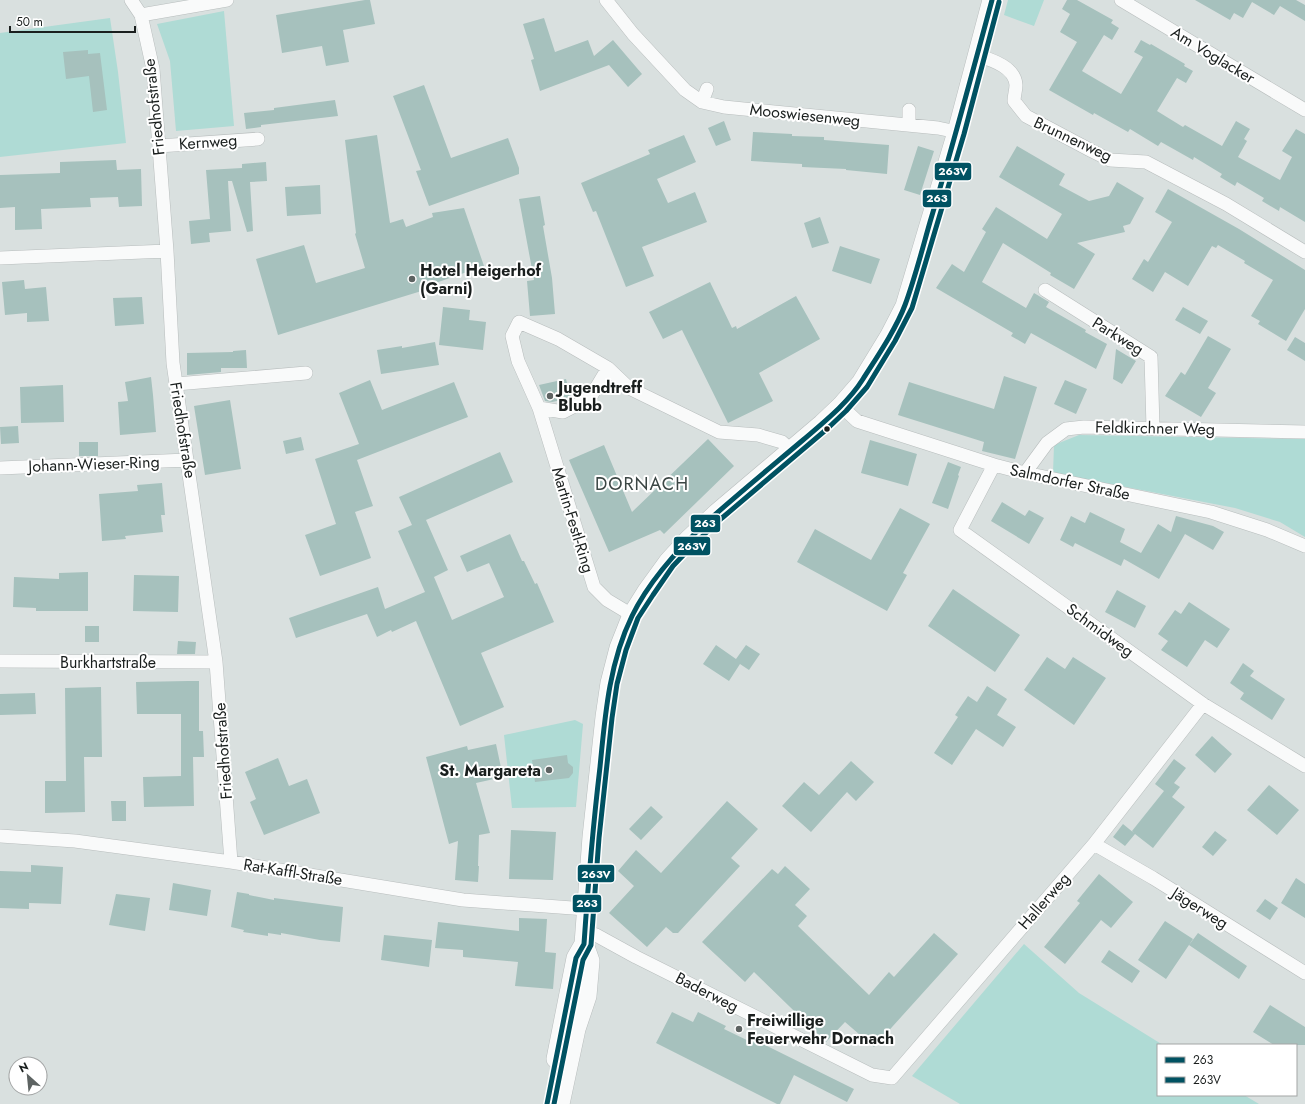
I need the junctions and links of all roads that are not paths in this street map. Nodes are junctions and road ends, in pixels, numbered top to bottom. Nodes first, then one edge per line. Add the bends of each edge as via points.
1 (131, 0) edge
2 (227, 0) edge
3 (606, 0) edge
4 (992, 0) edge
5 (1121, 0) edge
6 (141, 15) junction
7 (977, 55) junction
8 (707, 89) dead end
9 (702, 102) junction
10 (909, 110) dead end
11 (1305, 110) edge
12 (909, 125) junction
13 (957, 132) junction
14 (258, 138) dead end
15 (159, 146) junction
16 (167, 250) junction
17 (1305, 252) edge
18 (0, 258) edge
19 (1045, 290) dead end
20 (608, 368) junction
21 (306, 373) dead end
22 (176, 384) junction
23 (841, 406) junction
24 (539, 408) junction
25 (1153, 428) junction
26 (1305, 432) edge
27 (792, 451) junction
28 (188, 460) junction
29 (994, 464) junction
30 (0, 468) edge
31 (1025, 473) junction
32 (1305, 546) edge
33 (632, 615) junction
34 (0, 661) edge
35 (216, 662) junction
36 (1203, 704) junction
37 (1305, 766) edge
38 (0, 836) edge
39 (1094, 844) junction
40 (231, 862) junction
41 (586, 909) junction
42 (584, 938) junction
43 (1305, 973) edge
44 (872, 1075) joint
45 (547, 1104) edge
46 (560, 1104) edge

1 - 6 street, Friedhofstraße
2 - 6 street
3 - 9 street, Mooswiesenweg via 633,34 685,90
4 - 7 street
5 - 11 street, Am Voglacker
6 - 15 street, Friedhofstraße via 153,69
7 - 13 street
7 - 17 street, Brunnenweg via 996,62 1011,72 1016,84 1014,101 1026,116 1110,160 1146,162 1226,204
8 - 9 street
9 - 12 street, Mooswiesenweg via 724,107
10 - 12 street
12 - 13 street, Mooswiesenweg
13 - 23 street via 905,306 865,377
14 - 15 street, Kernweg
15 - 16 street, Friedhofstraße
16 - 18 street
16 - 22 street, Friedhofstraße
19 - 25 street, Parkweg via 1151,357
20 - 24 street via 590,398 563,412
20 - 24 street, Martin-Festl-Ring via 558,339 519,322 512,336 518,361
20 - 27 street, Martin-Festl-Ring via 629,388 720,432 764,437 782,442
21 - 22 street
22 - 28 street, Friedhofstraße
23 - 27 street
23 - 29 street, Salmdorfer Straße via 857,421
24 - 33 street, Martin-Festl-Ring via 594,586 607,600
25 - 26 street, Feldkirchner Weg
25 - 31 street, Feldkirchner Weg via 1084,426 1066,429 1047,443
27 - 33 street via 689,539 668,562
28 - 30 street, Johann-Wieser-Ring
28 - 35 street, Friedhofstraße
29 - 31 street, Salmdorfer Straße
29 - 36 street, Schmidweg via 960,530
31 - 32 street, Salmdorfer Straße via 1211,512 1267,530
33 - 41 street via 619,648 604,717
34 - 35 street, Burkhartstraße
35 - 40 street, Friedhofstraße
36 - 37 street, Schmidweg
36 - 39 street, Hallerweg
38 - 40 street, Rat-Kaffl-Straße via 75,841
39 - 43 street, Jägerweg
39 - 44 street, Hallerweg via 892,1078
40 - 41 street, Rat-Kaffl-Straße via 462,900
41 - 42 street
42 - 44 street, Baderweg via 596,935
42 - 45 street via 576,958
42 - 46 street via 590,961 587,996 576,1029

